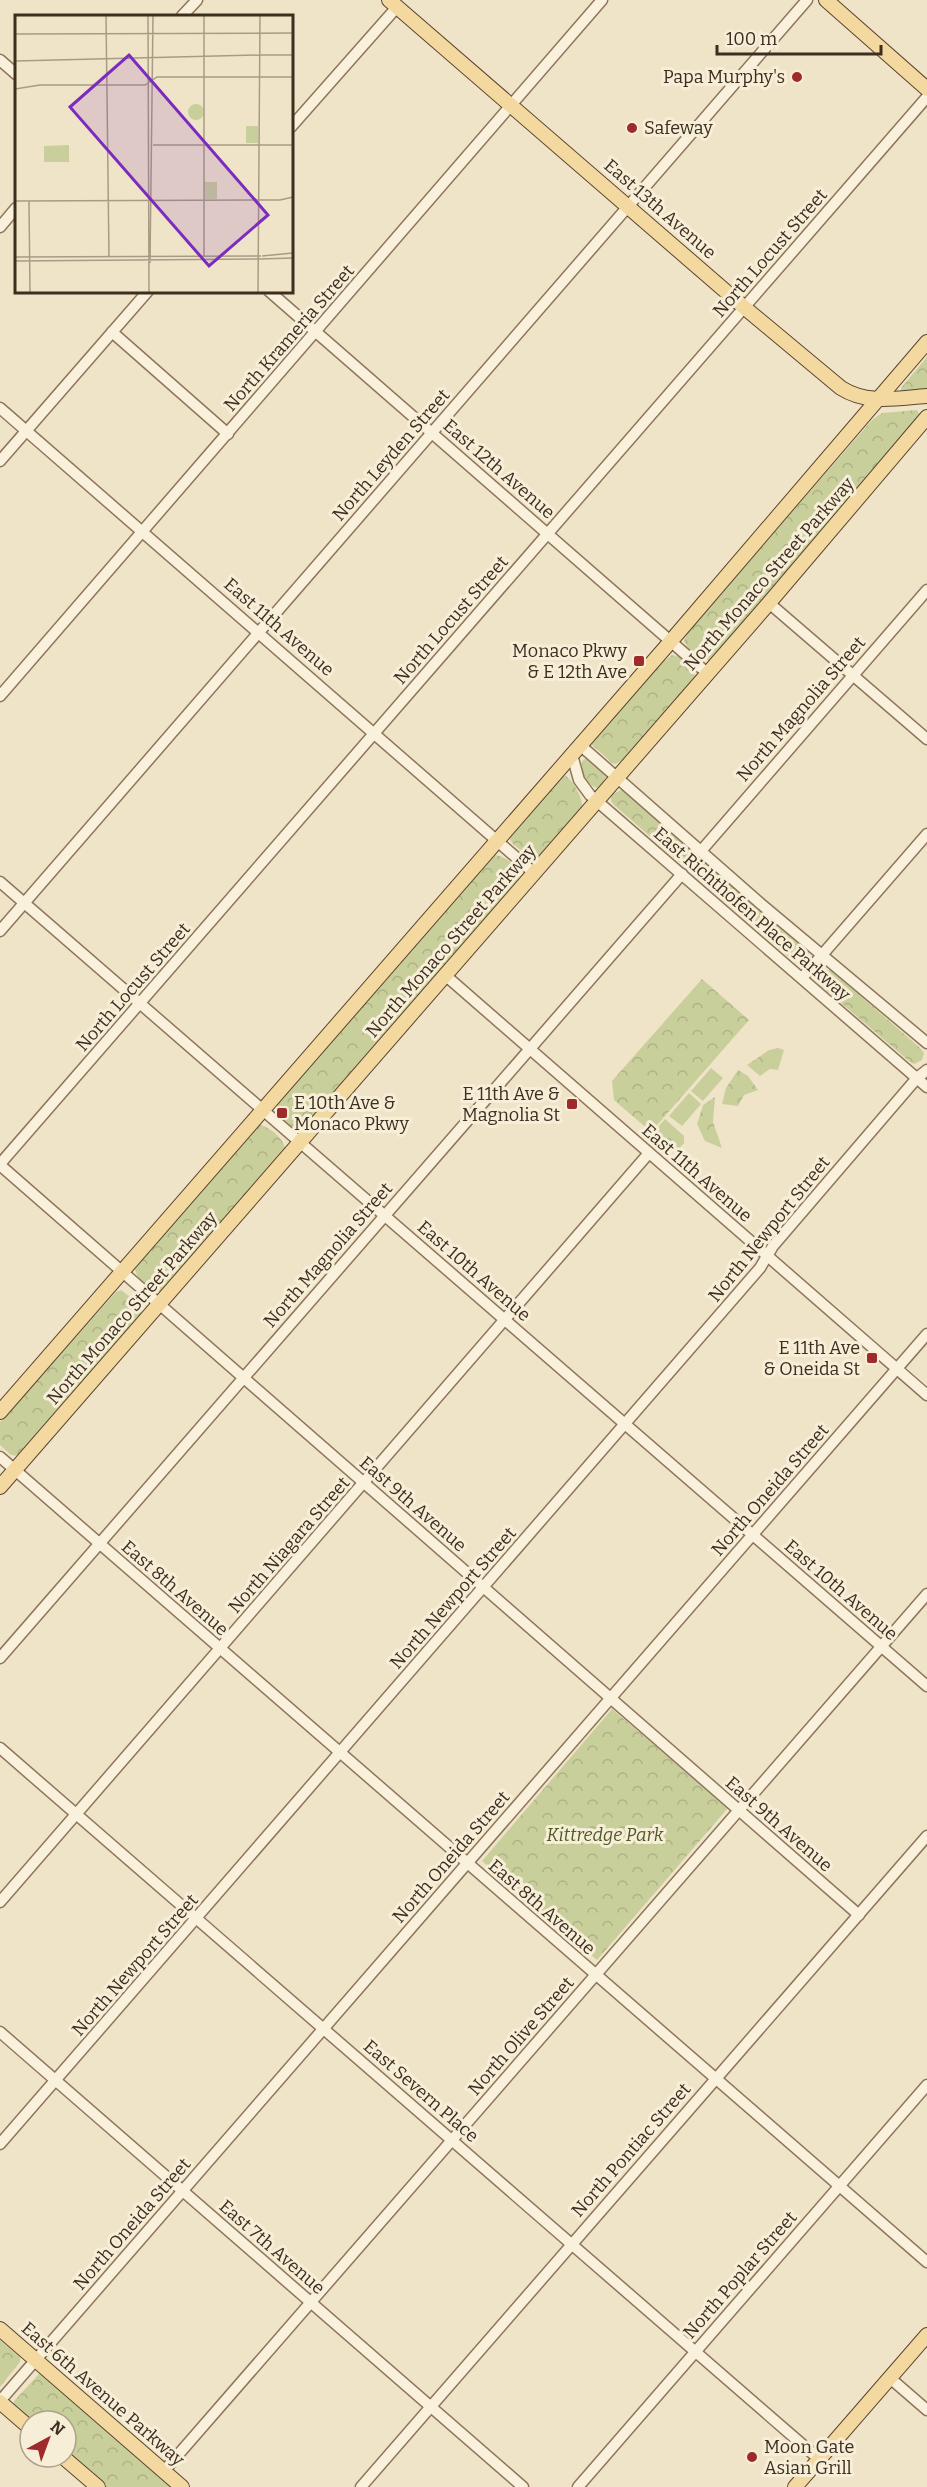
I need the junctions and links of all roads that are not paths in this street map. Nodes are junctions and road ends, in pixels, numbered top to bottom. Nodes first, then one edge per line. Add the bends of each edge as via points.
1 (196, 0) edge
2 (602, 0) edge
3 (807, 0) edge
4 (826, 0) edge
5 (393, 3) edge
6 (183, 15) edge
7 (0, 60) edge
8 (15, 73) edge
9 (927, 89) edge
10 (927, 97) edge
11 (512, 105) junction
12 (292, 126) edge
13 (629, 206) junction
14 (15, 209) edge
15 (0, 226) edge
16 (147, 292) edge
17 (270, 292) edge
18 (745, 308) junction
19 (112, 332) junction
20 (316, 332) junction
21 (927, 342) edge
22 (927, 396) edge
23 (877, 400) junction
24 (0, 408) edge
25 (927, 417) edge
26 (26, 431) junction
27 (432, 433) junction
28 (228, 434) junction
29 (0, 461) edge
30 (143, 532) junction
31 (548, 534) junction
32 (927, 590) edge
33 (769, 603) junction
34 (260, 632) junction
35 (671, 641) junction
36 (707, 673) junction
37 (853, 675) junction
38 (0, 696) edge
39 (375, 733) junction
40 (927, 739) edge
41 (576, 750) junction
42 (617, 778) junction
43 (597, 801) junction
44 (927, 834) edge
45 (497, 841) junction
46 (701, 851) junction
47 (534, 873) junction
48 (682, 874) junction
49 (0, 882) edge
50 (24, 903) junction
51 (0, 931) edge
52 (822, 955) junction
53 (445, 975) junction
54 (802, 978) junction
55 (141, 1004) junction
56 (927, 1043) edge
57 (529, 1049) junction
58 (927, 1070) edge
59 (917, 1078) junction
60 (927, 1087) edge
61 (263, 1110) junction
62 (300, 1142) junction
63 (649, 1154) junction
64 (0, 1165) edge
65 (385, 1215) junction
66 (767, 1256) junction
67 (121, 1271) junction
68 (160, 1304) junction
69 (506, 1321) junction
70 (927, 1334) edge
71 (897, 1369) junction
72 (243, 1377) junction
73 (927, 1395) edge
74 (0, 1412) edge
75 (626, 1424) junction
76 (0, 1457) edge
77 (15, 1470) junction
78 (364, 1483) junction
79 (0, 1487) edge
80 (753, 1535) junction
81 (99, 1544) junction
82 (484, 1587) junction
83 (927, 1594) edge
84 (882, 1647) junction
85 (220, 1650) junction
86 (0, 1658) edge
87 (927, 1686) edge
88 (610, 1699) junction
89 (0, 1748) edge
90 (340, 1754) junction
91 (738, 1809) junction
92 (77, 1814) junction
93 (927, 1836) edge
94 (467, 1863) junction
95 (0, 1902) edge
96 (859, 1915) junction
97 (197, 1919) junction
98 (596, 1976) junction
99 (324, 2029) junction
100 (0, 2032) edge
101 (715, 2079) junction
102 (55, 2080) junction
103 (927, 2085) edge
104 (452, 2140) junction
105 (0, 2144) edge
106 (838, 2186) junction
107 (183, 2191) junction
108 (571, 2244) junction
109 (927, 2262) edge
110 (310, 2302) junction
111 (0, 2329) edge
112 (927, 2335) edge
113 (695, 2352) junction
114 (36, 2360) junction
115 (890, 2378) junction
116 (0, 2402) edge
117 (430, 2406) junction
118 (927, 2410) edge
119 (18, 2418) edge
120 (819, 2460) junction
121 (77, 2469) edge
122 (164, 2471) junction
123 (98, 2487) edge
124 (182, 2487) edge
125 (361, 2487) edge
126 (523, 2487) edge
127 (578, 2487) edge
128 (795, 2487) edge

1 - 6 street
2 - 11 street, North Krameria Street
3 - 13 street, North Leyden Street
4 - 9 main road
5 - 11 main road, East 13th Avenue
5 - 12 street
7 - 8 street
10 - 18 street, North Locust Street
11 - 13 main road, East 13th Avenue
11 - 20 street, North Krameria Street
13 - 18 main road, East 13th Avenue
13 - 27 street, North Leyden Street
14 - 15 street
16 - 19 street
17 - 20 street, East 12th Avenue
18 - 23 main road, East 13th Avenue via 841,388
18 - 31 street, North Locust Street
19 - 26 street
19 - 28 street
20 - 27 street, East 12th Avenue
20 - 28 street, North Krameria Street
21 - 23 main road, North Monaco Street Parkway
22 - 23 main road, East 13th Avenue
23 - 35 main road, North Monaco Street Parkway
24 - 26 street, East 11th Avenue
25 - 33 main road, North Monaco Street Parkway
26 - 29 street
26 - 30 street, East 11th Avenue
27 - 31 street, East 12th Avenue
27 - 34 street, North Leyden Street
28 - 30 street, North Krameria Street
30 - 34 street, East 11th Avenue
30 - 38 street, North Krameria Street
31 - 35 street, East 12th Avenue
31 - 39 street, North Locust Street
32 - 37 street, North Magnolia Street
33 - 36 main road, North Monaco Street Parkway
33 - 37 street
34 - 39 street, East 11th Avenue
34 - 50 street, North Leyden Street
35 - 36 street, East 12th Avenue
35 - 41 main road, North Monaco Street Parkway
36 - 42 main road, North Monaco Street Parkway
37 - 40 street
37 - 46 street, North Magnolia Street
39 - 45 street, East 11th Avenue
39 - 55 street, North Locust Street
41 - 42 street, East Richthofen Place Parkway
41 - 43 street, East Richthofen Place Parkway via 579,780
41 - 45 main road, North Monaco Street Parkway
42 - 43 main road, North Monaco Street Parkway
42 - 46 street, East Richthofen Place Parkway
43 - 47 main road, North Monaco Street Parkway
43 - 48 street, East Richthofen Place Parkway
44 - 52 street
45 - 47 street, East 11th Avenue
45 - 61 main road, North Monaco Street Parkway
46 - 52 street, East Richthofen Place Parkway
47 - 53 main road, North Monaco Street Parkway
48 - 54 street, East Richthofen Place Parkway
48 - 57 street, North Magnolia Street
49 - 50 street, East 10th Avenue
50 - 51 street, North Leyden Street
50 - 55 street, East 10th Avenue
52 - 54 street
52 - 56 street, East Richthofen Place Parkway
53 - 57 street, East 11th Avenue
53 - 62 main road, North Monaco Street Parkway
54 - 59 street, East Richthofen Place Parkway
55 - 61 street, East 10th Avenue
55 - 64 street, North Locust Street
57 - 63 street, East 11th Avenue
57 - 65 street, North Magnolia Street
58 - 59 street, North Newport Street
59 - 60 street, East Richthofen Place Parkway
59 - 66 street, North Newport Street
61 - 62 street, East 10th Avenue
61 - 67 main road, North Monaco Street Parkway
62 - 65 street, East 10th Avenue
62 - 68 main road, North Monaco Street Parkway
63 - 66 street, East 11th Avenue
63 - 69 street, North Niagara Street
64 - 67 street, East 9th Avenue
65 - 69 street, East 10th Avenue
65 - 72 street, North Magnolia Street
66 - 71 street, East 11th Avenue
66 - 75 street, North Newport Street
67 - 68 street, East 9th Avenue
67 - 74 main road, North Monaco Street Parkway
68 - 72 street, East 9th Avenue
68 - 77 main road, North Monaco Street Parkway
69 - 75 street, East 10th Avenue
69 - 78 street, North Niagara Street
70 - 71 street, North Oneida Street
71 - 73 street, East 11th Avenue
71 - 80 street, North Oneida Street
72 - 78 street, East 9th Avenue
72 - 81 street, North Magnolia Street
75 - 80 street, East 10th Avenue
75 - 82 street, North Newport Street
76 - 77 street, East 8th Avenue
77 - 79 main road, North Monaco Street Parkway
77 - 81 street, East 8th Avenue
78 - 82 street, East 9th Avenue
78 - 85 street, North Niagara Street
80 - 84 street, East 10th Avenue
80 - 88 street, North Oneida Street
81 - 85 street, East 8th Avenue
81 - 86 street, North Magnolia Street
82 - 88 street, East 9th Avenue
82 - 90 street, North Newport Street
83 - 84 street, North Olive Street
84 - 87 street, East 10th Avenue
84 - 91 street, North Olive Street
85 - 90 street, East 8th Avenue
85 - 92 street, North Niagara Street
88 - 91 street, East 9th Avenue
88 - 94 street, North Oneida Street
89 - 92 street, East Severn Place
90 - 94 street, East 8th Avenue
90 - 97 street, North Newport Street
91 - 96 street, East 9th Avenue
91 - 98 street, North Olive Street
92 - 95 street, North Niagara Street
92 - 97 street, East Severn Place
93 - 96 street, North Pontiac Street
94 - 98 street, East 8th Avenue
94 - 99 street, North Oneida Street
96 - 101 street, North Pontiac Street
97 - 99 street, East Severn Place
97 - 102 street, North Newport Street
98 - 101 street, East 8th Avenue
98 - 104 street, North Olive Street
99 - 104 street, East Severn Place
99 - 107 street, North Oneida Street
100 - 102 street, East 7th Avenue
101 - 106 street, East 8th Avenue
101 - 108 street, North Pontiac Street
102 - 105 street, North Newport Street
102 - 107 street, East 7th Avenue
103 - 106 street, North Poplar Street
104 - 108 street, East Severn Place
104 - 110 street, North Olive Street
106 - 109 street, East 8th Avenue
106 - 113 street, North Poplar Street
107 - 110 street, East 7th Avenue
107 - 114 street, North Oneida Street
108 - 113 street, East Severn Place
108 - 117 street, North Pontiac Street
110 - 117 street, East 7th Avenue
110 - 122 street, North Olive Street
111 - 114 main road, East 6th Avenue Parkway
112 - 115 main road
113 - 120 street, East Severn Place
113 - 127 street, North Poplar Street
114 - 116 street, North Oneida Street
114 - 122 main road, East 6th Avenue Parkway
115 - 118 street
115 - 120 main road
116 - 119 main road
117 - 125 street, North Pontiac Street
117 - 126 street, East 7th Avenue
120 - 128 main road
121 - 123 main road
122 - 124 main road, East 6th Avenue Parkway

